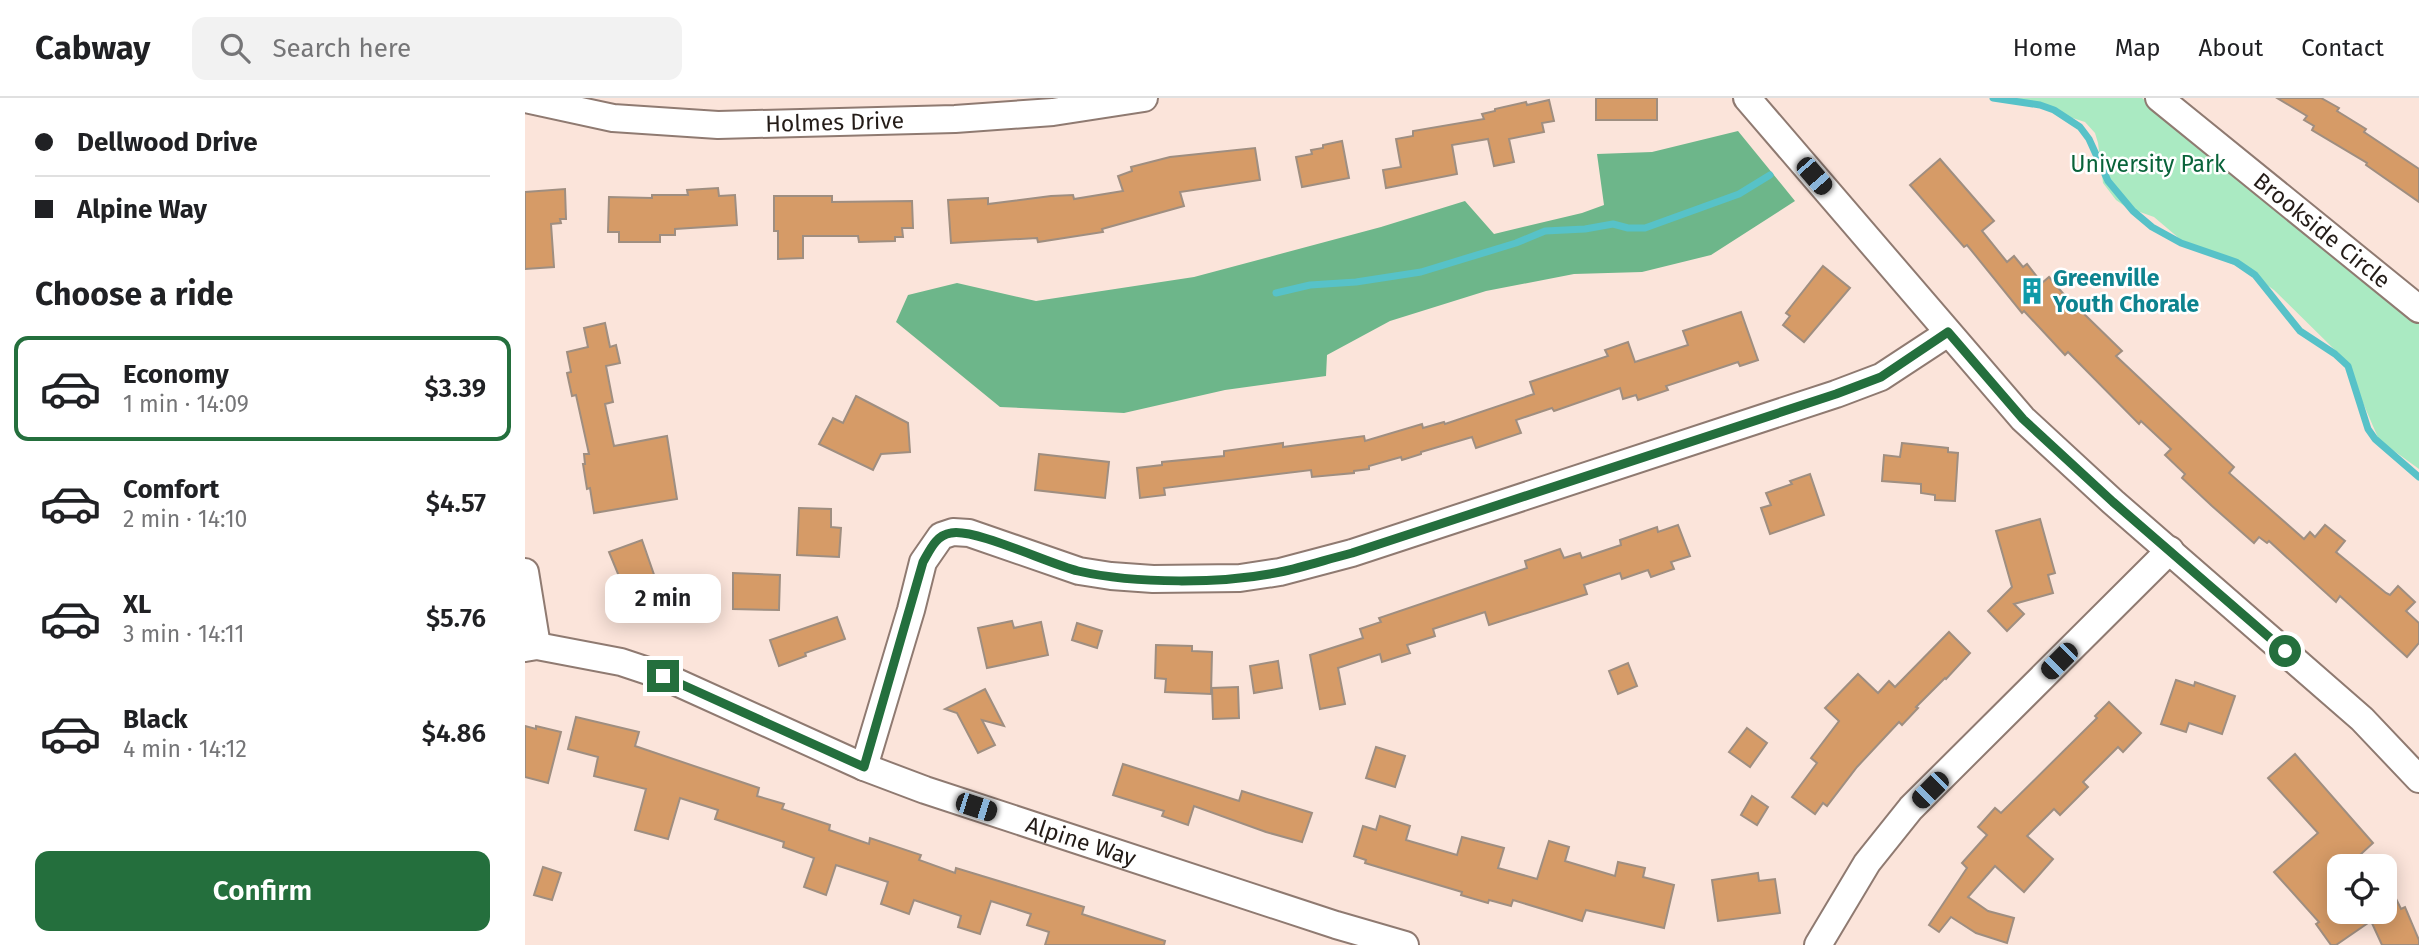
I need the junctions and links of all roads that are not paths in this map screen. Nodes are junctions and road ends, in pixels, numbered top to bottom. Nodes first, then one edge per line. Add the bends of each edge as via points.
1 (1144, 98) edge
2 (1747, 98) edge
3 (2159, 98) edge
4 (525, 99) edge
5 (872, 110) edge
6 (2419, 309) edge
7 (1948, 332) junction
8 (2170, 550) junction
9 (525, 572) edge
10 (531, 647) edge
11 (864, 767) junction
12 (2419, 779) edge
13 (1405, 945) edge
14 (1818, 945) edge

1 - 5 street, Holmes Drive via 1053,112 955,119
2 - 7 street
3 - 6 street, Brookside Circle
4 - 5 street, Holmes Drive via 613,118 718,125
7 - 8 street via 2023,419
7 - 11 street via 1881,377 1836,394 1365,549 1280,572 1206,580 1111,576 1045,561 969,533 941,536 923,562
8 - 12 street via 2362,719
8 - 14 street via 1911,808 1867,863
9 - 10 street
10 - 11 street, Alpine Way via 621,662 663,676
11 - 13 street, Alpine Way

